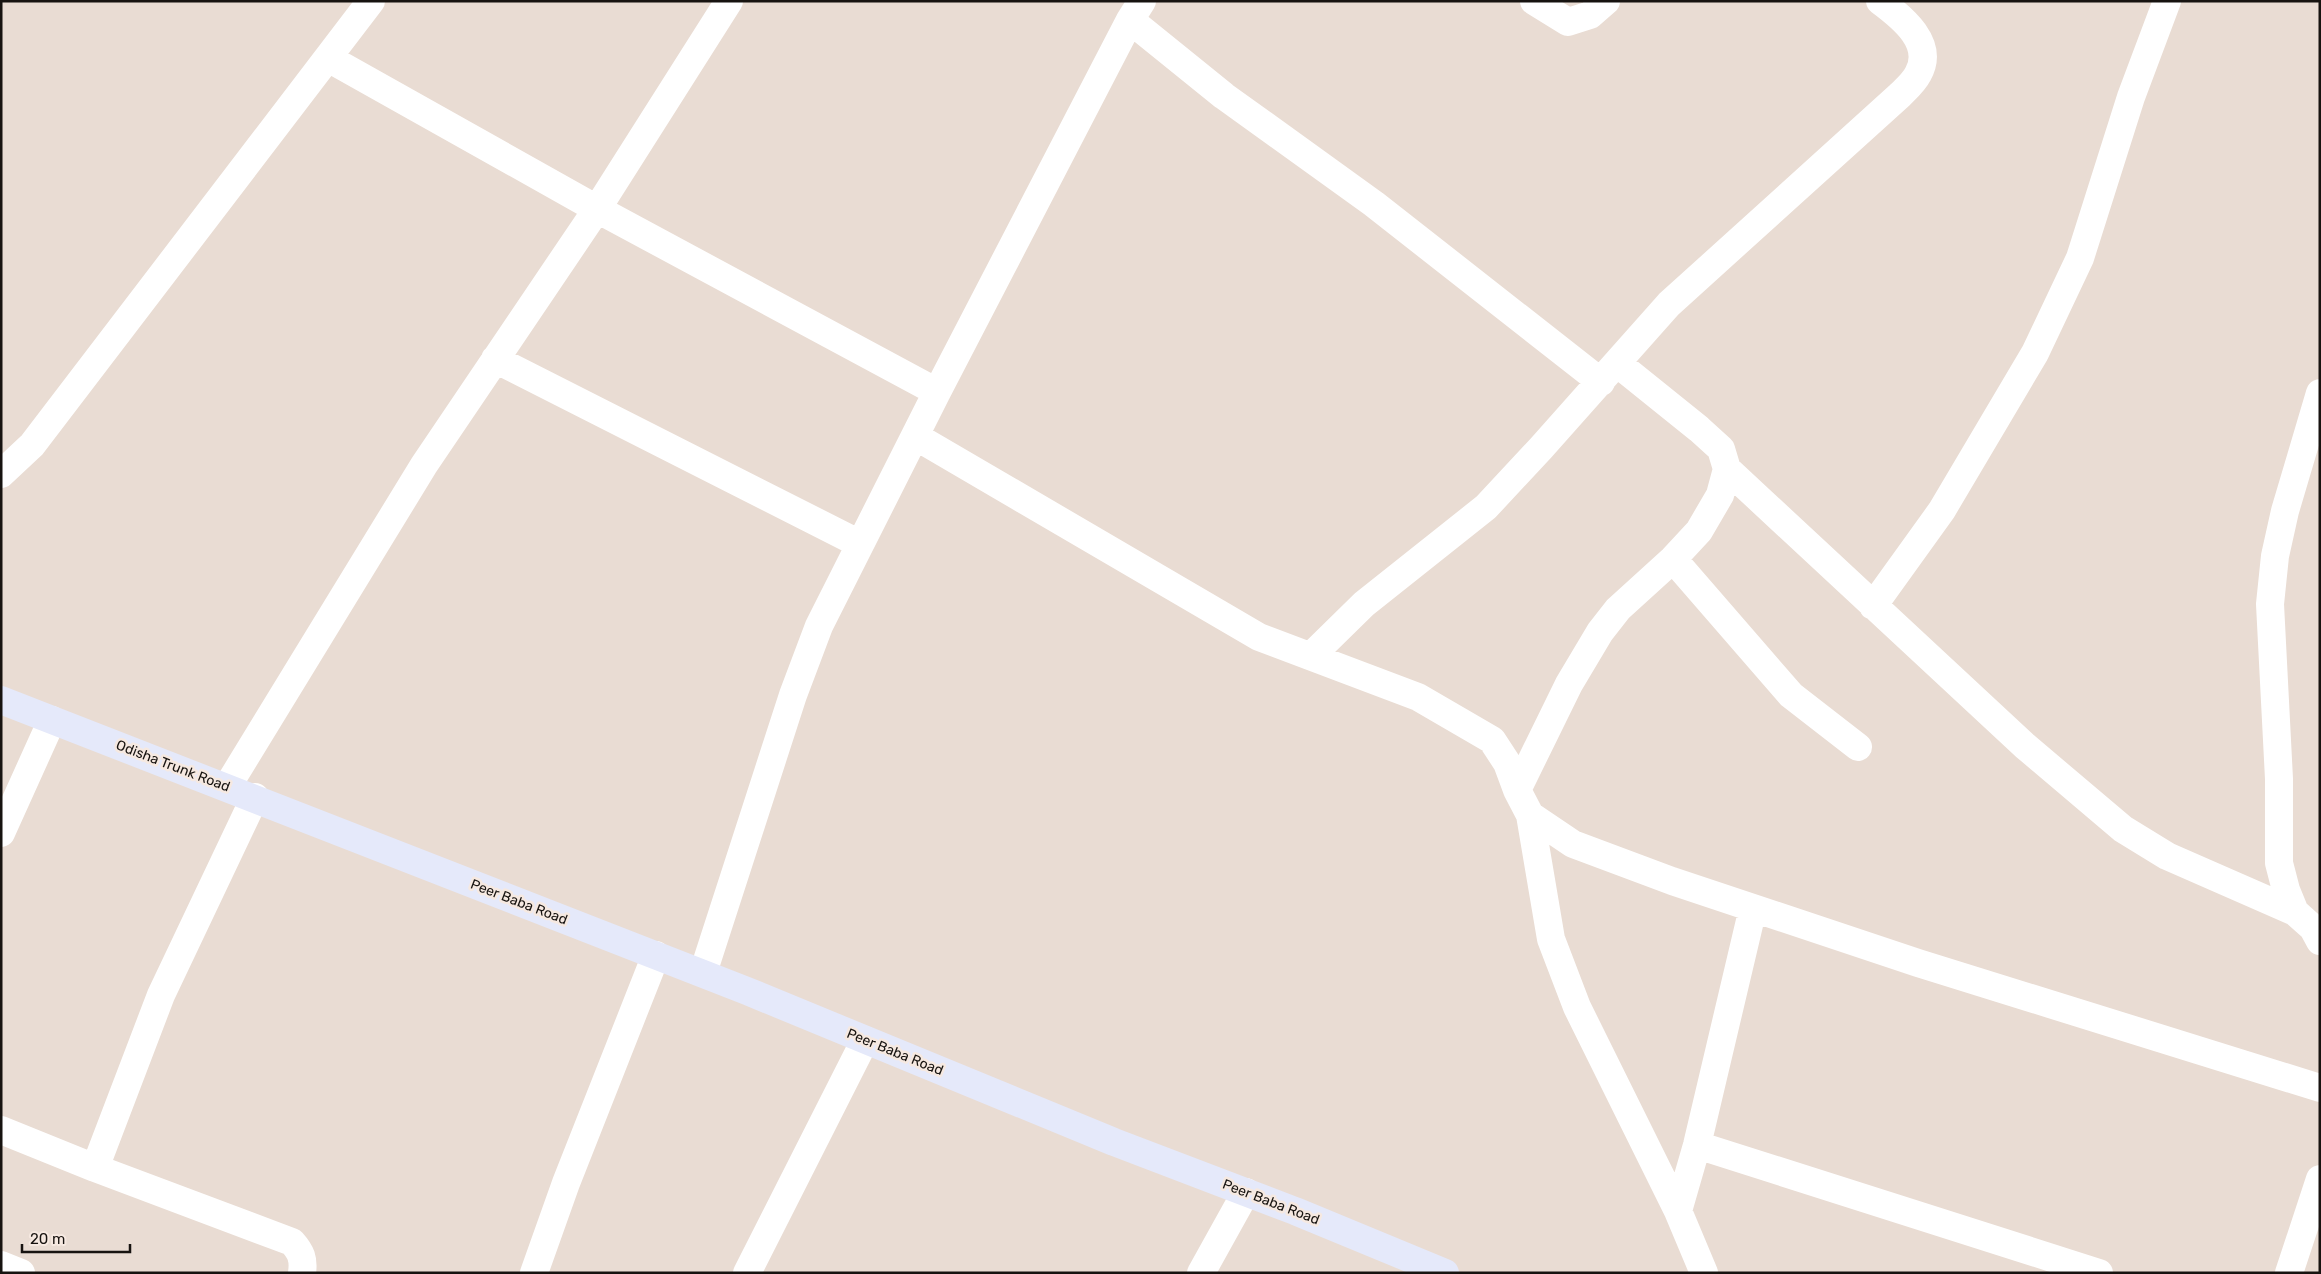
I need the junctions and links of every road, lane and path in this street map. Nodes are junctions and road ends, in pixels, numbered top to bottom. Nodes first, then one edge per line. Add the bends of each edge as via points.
1 (371, 1) edge
2 (729, 1) edge
3 (1534, 1) edge
4 (1606, 1) edge
5 (1880, 1) edge
6 (2167, 1) edge
7 (1136, 11) edge
8 (328, 58) junction
9 (597, 209) junction
10 (495, 359) junction
11 (1609, 372) junction
12 (937, 392) junction
13 (2320, 393) edge
14 (915, 436) junction
15 (1726, 469) junction
16 (1, 474) edge
17 (860, 544) junction
18 (1673, 559) junction
19 (1873, 606) junction
20 (1310, 656) junction
21 (1, 700) edge
22 (52, 720) junction
23 (1858, 746) dead end
24 (227, 787) junction
25 (1516, 790) junction
26 (254, 797) junction
27 (1530, 815) junction
28 (1, 833) edge
29 (345, 833) joint
30 (1753, 908) junction
31 (2295, 912) junction
32 (2320, 941) edge
33 (656, 955) junction
34 (702, 973) junction
35 (865, 1040) junction
36 (2320, 1088) edge
37 (1, 1130) edge
38 (1697, 1145) junction
39 (95, 1168) junction
40 (2320, 1179) edge
41 (1246, 1192) junction
42 (1678, 1211) junction
43 (1, 1265) edge
44 (21, 1273) edge
45 (302, 1273) edge
46 (534, 1273) edge
47 (747, 1273) edge
48 (1200, 1273) edge
49 (1445, 1273) edge
50 (1704, 1273) edge
51 (2099, 1273) edge
52 (2289, 1273) edge

1 - 8 street
2 - 9 street
3 - 4 street via 1568,22 1590,15
5 - 11 street via 1916,34 1924,55 1918,75 1900,96 1669,304
6 - 19 street via 2131,97 2080,258 2036,353 1942,510
7 - 11 street via 1224,96
7 - 12 street
8 - 9 street
8 - 16 street via 32,445
9 - 10 street
9 - 12 street
10 - 17 street
10 - 24 street via 424,465
11 - 15 street via 1699,429 1721,449
11 - 20 street via 1486,507 1364,604
12 - 14 street
13 - 31 street via 2285,511 2275,556 2270,604 2279,863
14 - 17 street
14 - 20 street via 1259,637
15 - 18 street via 1720,495 1699,531
15 - 19 street
17 - 34 street via 819,626 792,695
18 - 23 street via 1791,695
18 - 25 street via 1618,608 1600,632 1569,684
19 - 31 street via 2025,746 2123,829 2167,856
20 - 25 street via 1418,697 1492,740 1507,763
21 - 22 main road, Odisha Trunk Road
22 - 24 main road, Odisha Trunk Road
22 - 28 street
24 - 26 main road, Odisha Trunk Road
25 - 27 street
26 - 29 main road, Odisha Trunk Road
26 - 39 street via 160,995
27 - 30 street via 1573,844
27 - 42 street via 1551,939 1577,1007
29 - 33 main road, Peer Baba Road
30 - 36 street
30 - 38 street
31 - 32 street via 2313,928
33 - 34 main road, Peer Baba Road
33 - 46 street
34 - 35 main road, Peer Baba Road
35 - 41 main road, Peer Baba Road
35 - 47 street
37 - 39 street
38 - 42 street
38 - 51 street
39 - 45 street via 292,1242 303,1261
40 - 52 street
41 - 48 street
41 - 49 main road, Peer Baba Road
42 - 50 street
43 - 44 street

